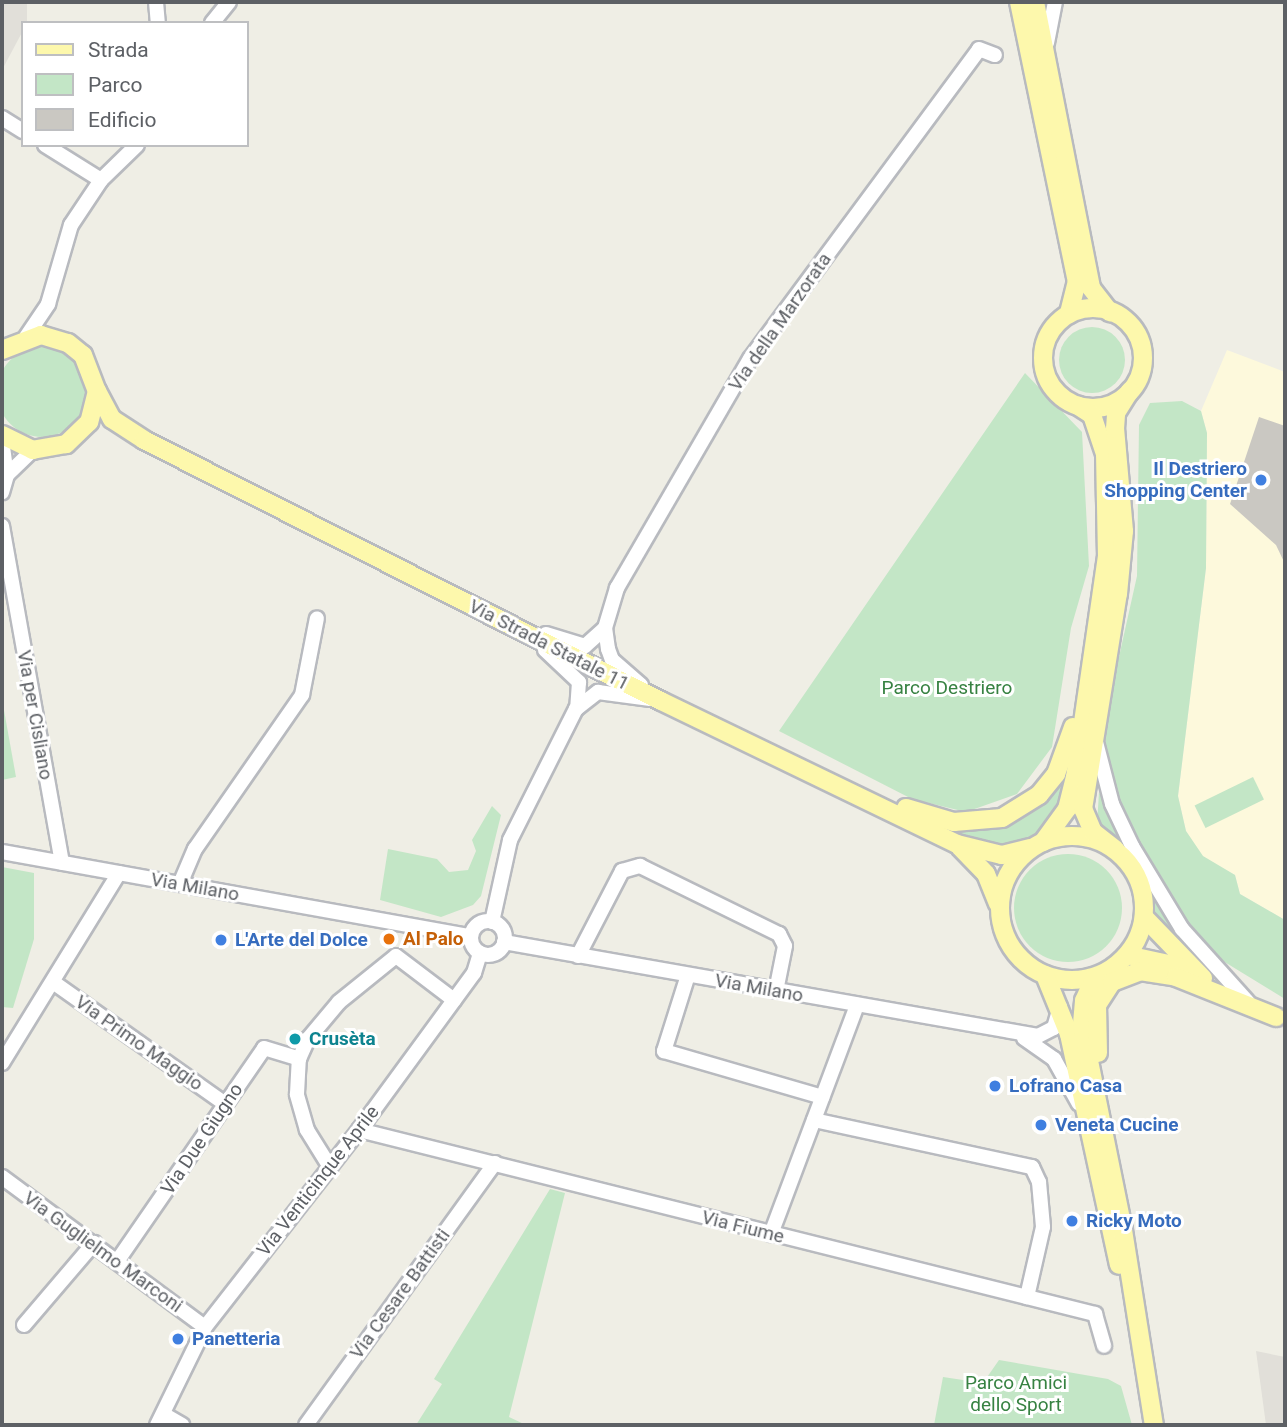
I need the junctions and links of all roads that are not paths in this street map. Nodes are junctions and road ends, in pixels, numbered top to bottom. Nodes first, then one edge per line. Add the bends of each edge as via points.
1 (156, 2) edge
2 (229, 2) edge
3 (1019, 2) edge
4 (1026, 2) edge
5 (1035, 2) edge
6 (1055, 2) edge
7 (158, 21) edge
8 (214, 21) edge
9 (995, 55) dead end
10 (1046, 58) junction
11 (1038, 99) junction
12 (2, 118) edge
13 (21, 130) edge
14 (49, 147) edge
15 (135, 147) edge
16 (101, 180) junction
17 (48, 304) junction
18 (1110, 312) junction
19 (1069, 314) junction
20 (26, 337) junction
21 (68, 343) junction
22 (2, 350) edge
23 (97, 391) junction
24 (1130, 391) junction
25 (1079, 406) junction
26 (79, 435) junction
27 (2, 437) edge
28 (144, 440) junction
29 (33, 450) junction
30 (7, 475) junction
31 (2, 492) edge
32 (2, 526) edge
33 (1103, 583) junction
34 (493, 616) junction
35 (317, 618) dead end
36 (605, 628) junction
37 (661, 701) junction
38 (576, 709) junction
39 (1094, 736) junction
40 (850, 793) junction
41 (957, 844) junction
42 (1037, 845) junction
43 (1115, 849) junction
44 (2, 852) edge
45 (62, 863) junction
46 (119, 873) junction
47 (180, 884) junction
48 (999, 906) junction
49 (1144, 917) junction
50 (492, 922) junction
51 (470, 936) junction
52 (505, 942) junction
53 (480, 953) junction
54 (1127, 955) junction
55 (578, 956) junction
56 (688, 975) junction
57 (1045, 975) junction
58 (1095, 977) junction
59 (1203, 978) junction
60 (53, 982) junction
61 (776, 991) junction
62 (454, 1000) junction
63 (1248, 1002) junction
64 (856, 1005) junction
65 (1060, 1006) junction
66 (1281, 1020) edge
67 (1013, 1033) junction
68 (299, 1059) junction
69 (2, 1063) edge
70 (822, 1097) junction
71 (225, 1104) junction
72 (1093, 1118) junction
73 (814, 1121) junction
74 (359, 1130) junction
75 (495, 1163) junction
76 (330, 1167) junction
77 (2, 1177) edge
78 (771, 1234) junction
79 (94, 1243) junction
80 (118, 1260) junction
81 (1027, 1297) junction
82 (24, 1325) dead end
83 (205, 1327) junction
84 (1104, 1346) dead end
85 (161, 1420) edge
86 (182, 1425) edge
87 (306, 1425) edge
88 (1154, 1425) edge

1 - 7 street
2 - 8 street
3 - 11 main road
4 - 11 street via 1041,79
5 - 10 main road
6 - 10 street
9 - 36 street, Via della Marzorata via 979,49 750,359 617,588
10 - 18 main road via 1091,288
11 - 19 main road via 1077,281
12 - 13 street
14 - 16 street
15 - 16 street
16 - 17 street via 71,225
17 - 20 street
17 - 21 street via 53,330
18 - 19 main road via 1089,309
18 - 24 main road via 1129,324 1141,345 1141,370
19 - 25 main road via 1051,330 1043,363 1051,385
20 - 21 main road
20 - 22 main road
21 - 23 main road, Via Strada Statale 11 via 83,355
23 - 26 main road via 89,422
23 - 28 main road, Via Strada Statale 11 via 111,419
24 - 25 main road via 1112,404
24 - 39 main road via 1116,413 1124,531
25 - 33 main road via 1092,415 1105,454
26 - 28 main road, Via Strada Statale 11 via 108,430
26 - 29 main road, Via Strada Statale 11 via 50,449
27 - 29 main road
27 - 30 street
28 - 34 main road, Via Strada Statale 11
29 - 30 street
30 - 31 street
32 - 45 street, Via per Cisliano
33 - 40 main road via 1089,626 1072,738 1056,774 1039,795 1002,818 979,824 925,816
33 - 42 main road via 1075,778 1067,809
34 - 36 street via 574,646 585,646
34 - 37 main road, Via Strada Statale 11
34 - 38 street via 571,670 581,692
35 - 47 street via 302,695 195,849
36 - 37 street via 612,660
37 - 38 street via 598,692
37 - 40 main road, Via Strada Statale 11
38 - 50 street via 510,840
39 - 43 main road via 1083,809 1093,832
39 - 63 street via 1112,804 1132,846 1182,929
40 - 41 main road, Via Strada Statale 11
41 - 42 main road, Via Strada Statale 11 via 1002,855
41 - 48 main road, Via Strada Statale 11 via 986,874
42 - 43 main road via 1074,835
42 - 48 main road via 1003,883
43 - 49 main road via 1139,879
44 - 45 street, Via Milano
45 - 46 street, Via Milano
46 - 47 street, Via Milano
46 - 60 street
47 - 51 street, Via Milano
48 - 57 main road via 1011,948
49 - 54 main road
49 - 59 main road
50 - 51 street via 479,923
50 - 52 street via 503,929
51 - 53 street
52 - 53 street via 495,954
52 - 55 street, Via Milano
53 - 62 street, Via Venticinque Aprile via 474,973
54 - 58 main road
54 - 59 main road via 1155,958
55 - 56 street, Via Milano
55 - 61 street via 622,871 639,866 779,934 785,946
56 - 61 street, Via Milano
56 - 70 street via 664,1051
57 - 58 main road
57 - 65 main road
58 - 72 main road via 1081,1014
59 - 63 main road
60 - 69 street
60 - 71 street, Via Primo Maggio
61 - 64 street, Via Milano
62 - 68 street via 396,956 340,1002
62 - 74 street, Via Venticinque Aprile
63 - 66 main road
64 - 67 street, Via Milano
64 - 70 street
65 - 67 street, Via Milano via 1048,1035
65 - 72 main road
66 - 72 main road via 1156,971 1140,971 1112,982 1097,1005
67 - 72 street via 1054,1059
68 - 71 street, Via Due Giugno via 264,1048
68 - 76 street via 301,1113
70 - 73 street
71 - 80 street, Via Due Giugno
72 - 88 main road via 1106,1221 1135,1319
73 - 78 street
73 - 81 street via 1032,1167 1039,1182 1043,1227
74 - 75 street, Via Fiume
74 - 76 street, Via Venticinque Aprile
75 - 78 street, Via Fiume
75 - 87 street, Via Cesare Battisti
76 - 83 street, Via Venticinque Aprile
77 - 79 street, Via Guglielmo Marconi
78 - 81 street, Via Fiume
79 - 80 street, Via Guglielmo Marconi
79 - 82 street
80 - 83 street, Via Guglielmo Marconi
81 - 84 street, Via Fiume via 1095,1314
83 - 85 street, Via Venticinque Aprile
85 - 86 street

